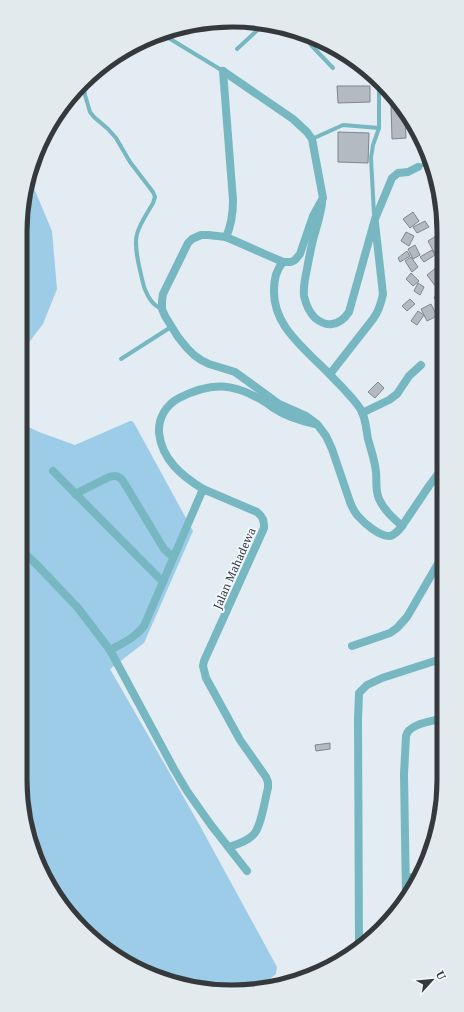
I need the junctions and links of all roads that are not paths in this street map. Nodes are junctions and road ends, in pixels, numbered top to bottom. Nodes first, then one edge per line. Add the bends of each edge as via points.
1 (259, 29) edge
2 (168, 38) edge
3 (311, 43) edge
4 (237, 49) dead end
5 (333, 68) dead end
6 (223, 72) junction
7 (379, 89) edge
8 (84, 90) edge
9 (379, 128) junction
10 (312, 139) junction
11 (425, 164) edge
12 (418, 167) joint
13 (323, 198) junction
14 (375, 218) junction
15 (226, 237) junction
16 (283, 262) junction
17 (162, 309) junction
18 (171, 327) junction
19 (121, 359) dead end
20 (421, 365) dead end
21 (330, 374) junction
22 (362, 413) junction
23 (317, 424) junction
24 (53, 471) dead end
25 (437, 475) edge
26 (203, 489) junction
27 (75, 494) junction
28 (402, 526) junction
29 (27, 555) edge
30 (173, 557) junction
31 (437, 565) edge
32 (163, 582) junction
33 (352, 646) dead end
34 (110, 650) junction
35 (437, 660) edge
36 (437, 720) edge
37 (229, 848) junction
38 (247, 871) dead end
39 (413, 877) edge
40 (406, 878) junction
41 (406, 888) edge
42 (359, 941) edge

1 - 4 lane
2 - 6 lane
3 - 5 lane
6 - 10 street via 293,119
6 - 15 street via 233,200 232,223
7 - 9 lane
8 - 17 lane via 90,112 113,133 130,162 154,194 153,203 136,235 136,248 146,293 152,303
9 - 10 lane via 343,125
9 - 14 lane via 371,158
10 - 13 street
11 - 12 lane
12 - 14 street via 398,173 392,178
13 - 14 street via 304,295 313,316 325,324 342,320 349,312
13 - 16 street via 312,216 300,254 291,262
14 - 21 street via 382,303 373,319
15 - 16 street
15 - 17 street via 201,235 192,239 163,294
16 - 21 street via 277,271 274,286 280,319 292,336
17 - 18 street
18 - 19 lane
18 - 23 street via 187,348 202,360 235,372 279,404
20 - 22 street via 409,376 397,394
21 - 22 street
22 - 28 street via 375,463 378,498
23 - 26 street via 298,420 274,409 266,402 229,387 210,386 176,400 161,418 161,444 177,469
23 - 28 street via 332,449 357,516 378,532 388,536
24 - 27 street
25 - 28 street
26 - 30 street
26 - 37 street, Jalan Mahadewa via 257,512 264,521 264,528 203,666 206,678 240,740 268,782 256,833
27 - 30 street via 109,477 120,477 164,549
27 - 32 street
29 - 34 street via 78,608
30 - 32 street
31 - 33 street via 397,628 390,633
32 - 34 street via 144,626 134,637
34 - 37 street via 174,770
35 - 42 street via 382,678 367,685 359,693
36 - 40 street via 415,726 406,732
37 - 38 street
39 - 40 street
40 - 41 street

